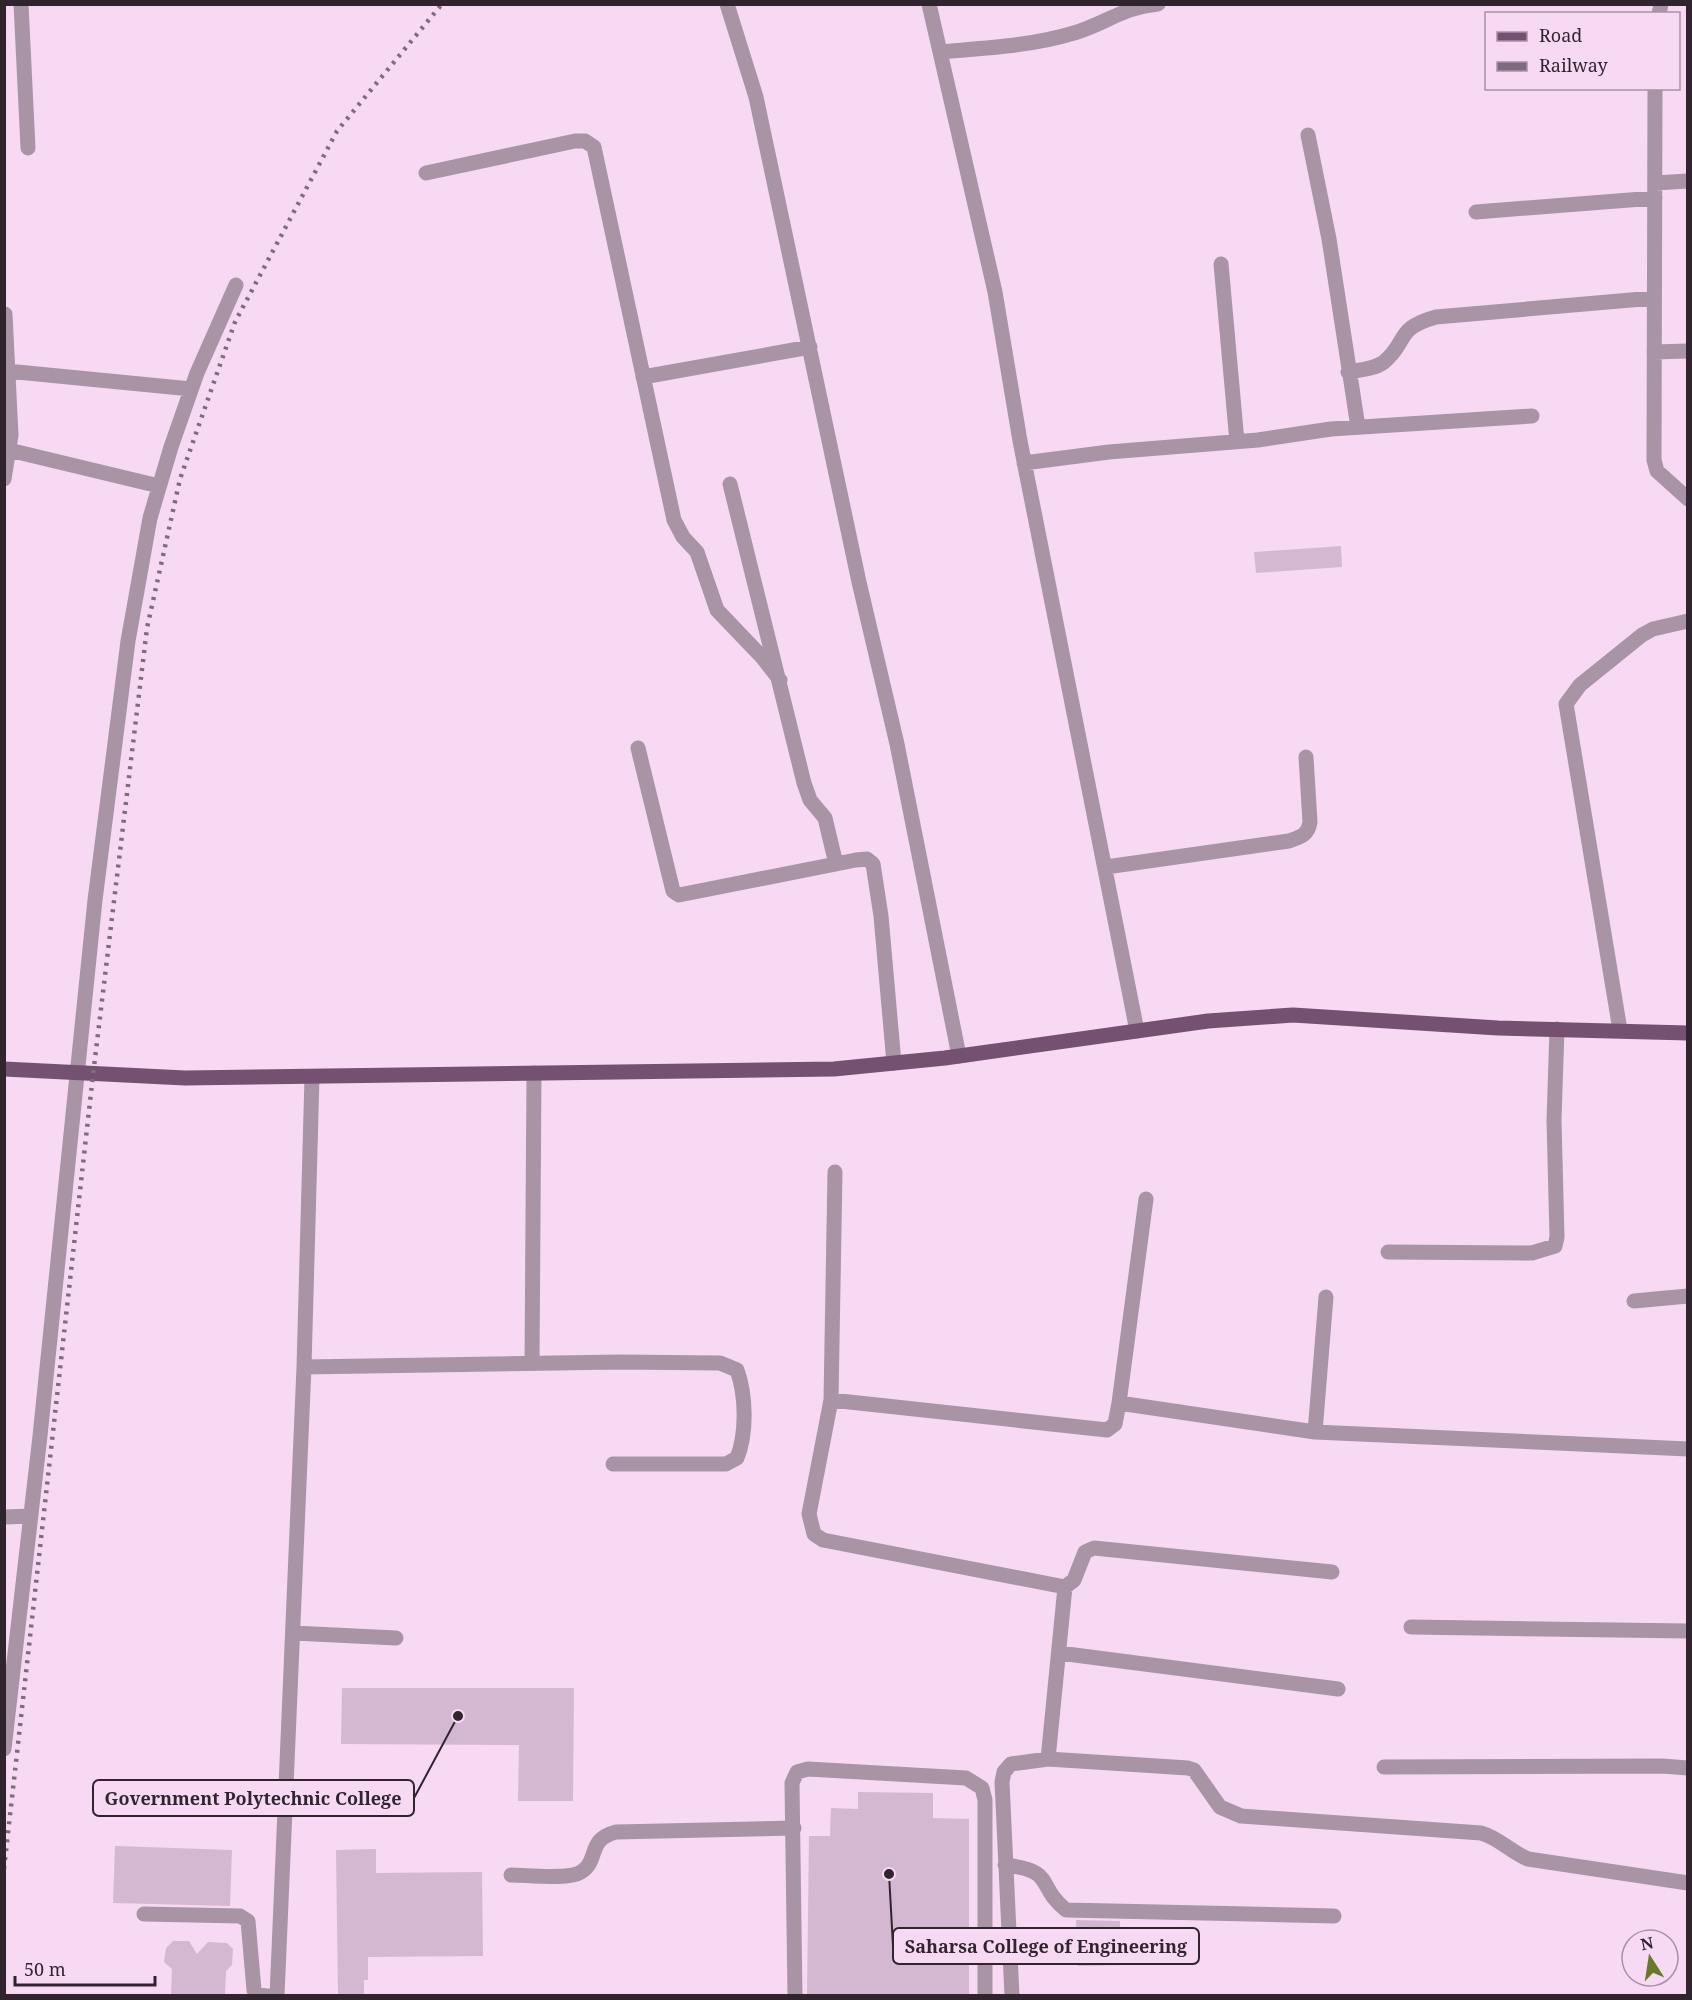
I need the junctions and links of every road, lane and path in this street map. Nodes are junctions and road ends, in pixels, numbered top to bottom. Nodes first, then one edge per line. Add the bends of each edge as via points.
1 (21, 4) edge
2 (727, 4) edge
3 (929, 4) edge
4 (1158, 4) edge
5 (940, 52) junction
6 (1655, 90) edge
7 (1308, 135) dead end
8 (28, 148) dead end
9 (426, 173) dead end
10 (1688, 181) edge
11 (1655, 190) junction
12 (1476, 212) dead end
13 (1221, 264) dead end
14 (236, 285) dead end
15 (1654, 298) junction
16 (4, 314) edge
17 (810, 347) junction
18 (1688, 351) edge
19 (1654, 352) junction
20 (7, 371) junction
21 (1348, 372) junction
22 (643, 377) junction
23 (191, 389) junction
24 (1532, 416) dead end
25 (1358, 427) junction
26 (1237, 442) junction
27 (9, 450) junction
28 (1024, 462) junction
29 (4, 479) edge
30 (730, 484) dead end
31 (159, 486) junction
32 (1688, 500) edge
33 (1688, 621) edge
34 (780, 680) junction
35 (638, 748) dead end
36 (1306, 758) dead end
37 (836, 864) junction
38 (1106, 867) junction
39 (1557, 1029) junction
40 (1620, 1030) junction
41 (1137, 1031) junction
42 (1688, 1033) edge
43 (959, 1056) junction
44 (894, 1063) junction
45 (4, 1069) edge
46 (534, 1073) junction
47 (76, 1074) junction
48 (312, 1077) junction
49 (835, 1172) dead end
50 (1146, 1200) dead end
51 (1388, 1252) dead end
52 (1688, 1296) edge
53 (1326, 1297) dead end
54 (1634, 1301) dead end
55 (532, 1363) junction
56 (304, 1367) junction
57 (831, 1400) junction
58 (1119, 1403) junction
59 (1315, 1432) junction
60 (1688, 1449) edge
61 (613, 1464) dead end
62 (31, 1516) junction
63 (4, 1517) edge
64 (1332, 1572) dead end
65 (1065, 1587) junction
66 (1411, 1627) dead end
67 (1688, 1630) edge
68 (293, 1633) junction
69 (396, 1638) dead end
70 (10, 1652) edge
71 (1059, 1653) junction
72 (1338, 1689) dead end
73 (4, 1749) edge
74 (1048, 1759) junction
75 (1383, 1767) dead end
76 (1688, 1768) edge
77 (794, 1828) junction
78 (1005, 1865) junction
79 (511, 1875) dead end
80 (1688, 1883) edge
81 (144, 1914) dead end
82 (1334, 1916) dead end
83 (268, 1995) edge
84 (277, 1995) edge
85 (795, 1995) edge
86 (985, 1995) edge
87 (1012, 1995) edge

1 - 8 street
2 - 17 street via 756,97
3 - 5 street
4 - 5 street via 1126,9 1066,35
5 - 28 street via 995,292
6 - 11 street
7 - 21 street via 1329,239
9 - 22 street via 575,141 585,141 594,147
10 - 11 street
11 - 12 street
11 - 15 street
13 - 26 street
14 - 23 street
15 - 19 street
15 - 21 street via 1436,317 1404,333 1390,356 1377,366
16 - 20 street
17 - 22 street
17 - 43 street via 897,744
18 - 19 street
19 - 32 street via 1654,460 1657,471
20 - 23 street
20 - 27 street
21 - 25 street
22 - 34 street via 678,528 698,552 717,610
23 - 31 street
24 - 25 street
25 - 26 street
26 - 28 street
27 - 29 street
27 - 31 street
28 - 38 street
30 - 34 street
31 - 47 street via 128,640
33 - 40 street via 1642,635 1580,685 1566,704
34 - 37 street via 804,783 810,800 825,818
35 - 37 street via 673,891 679,896
36 - 38 street via 1310,822 1302,837
37 - 44 street via 867,859 873,864
38 - 41 street
39 - 40 main road
39 - 41 main road via 1293,1015
39 - 51 street via 1555,1246 1532,1253
40 - 42 main road
41 - 43 main road
43 - 44 main road
44 - 46 main road via 834,1069
45 - 47 main road
46 - 48 main road
46 - 55 street
47 - 48 main road
47 - 62 street
48 - 56 street
49 - 57 street
50 - 58 street
52 - 54 street
53 - 59 street
55 - 56 street
55 - 61 street via 720,1363 737,1370 742,1385 742,1445 737,1458 726,1464
56 - 68 street
57 - 58 street via 1107,1430 1115,1424
57 - 65 street via 810,1514 814,1534 823,1539
58 - 59 street
59 - 60 street
62 - 63 street
62 - 70 street
64 - 65 street via 1094,1548 1085,1552 1074,1580
65 - 71 street
66 - 67 street
68 - 69 street
68 - 84 street
70 - 73 street
71 - 72 street
71 - 74 street
74 - 78 street via 1011,1764 1004,1772
74 - 80 street via 1194,1770 1220,1807 1241,1816 1481,1833 1528,1859
75 - 76 street
77 - 79 street via 616,1832 597,1841 581,1872
77 - 85 street
77 - 86 street via 792,1783 797,1772 808,1769 966,1778 982,1788
78 - 82 street via 1033,1870 1044,1878 1057,1903 1066,1910
78 - 87 street
81 - 83 street via 240,1916 248,1922 254,1990 257,1995

